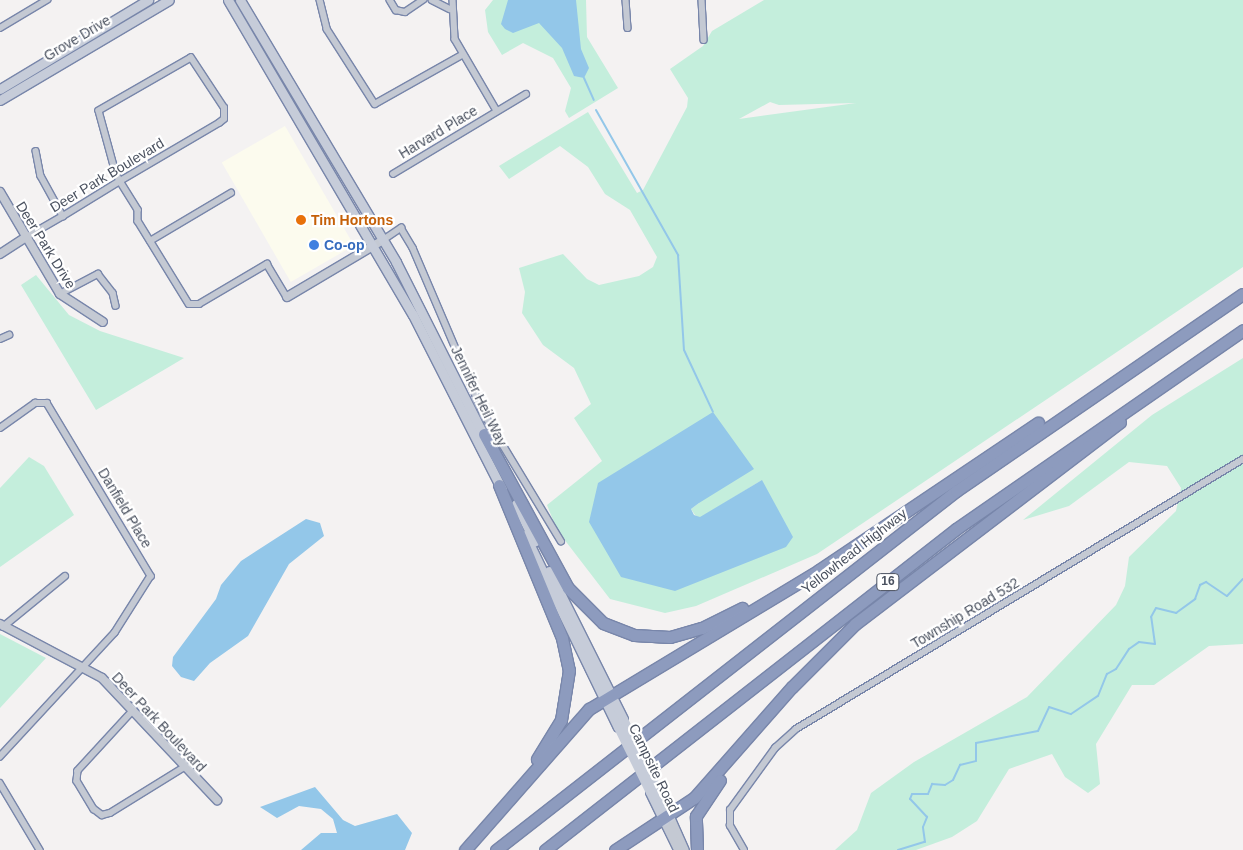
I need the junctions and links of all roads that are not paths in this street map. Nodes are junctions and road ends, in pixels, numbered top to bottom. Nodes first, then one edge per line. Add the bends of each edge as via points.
1 (47, 0) edge
2 (148, 0) edge
3 (168, 0) edge
4 (240, 0) edge
5 (320, 0) edge
6 (390, 0) edge
7 (423, 0) edge
8 (432, 0) edge
9 (453, 0) edge
10 (626, 0) edge
11 (702, 0) edge
12 (228, 2) edge
13 (450, 9) junction
14 (0, 28) edge
15 (628, 28) dead end
16 (704, 40) dead end
17 (462, 55) junction
18 (0, 89) edge
19 (526, 94) dead end
20 (0, 100) edge
21 (497, 112) junction
22 (36, 151) dead end
23 (393, 174) dead end
24 (120, 181) junction
25 (0, 192) edge
26 (231, 193) dead end
27 (63, 216) junction
28 (25, 238) junction
29 (384, 240) junction
30 (150, 241) junction
31 (374, 246) junction
32 (0, 254) edge
33 (60, 294) junction
34 (1243, 294) edge
35 (287, 297) joint
36 (116, 306) dead end
37 (103, 322) dead end
38 (1243, 330) edge
39 (9, 335) dead end
40 (0, 339) edge
41 (1183, 370) junction
42 (1105, 385) junction
43 (0, 428) edge
44 (484, 434) junction
45 (1243, 459) edge
46 (499, 485) junction
47 (561, 541) dead end
48 (65, 576) dead end
49 (800, 582) junction
50 (2, 626) edge
51 (84, 667) junction
52 (607, 697) junction
53 (774, 708) junction
54 (134, 710) junction
55 (0, 757) edge
56 (183, 768) junction
57 (0, 783) edge
58 (217, 800) dead end
59 (667, 819) junction
60 (468, 847) edge
61 (40, 850) edge
62 (496, 850) edge
63 (545, 850) edge
64 (615, 850) edge
65 (678, 850) edge
66 (685, 850) edge
67 (697, 850) edge
68 (744, 850) edge

1 - 14 street
2 - 18 main road, Grove Drive
3 - 20 main road, Grove Drive
4 - 29 main road, Jennifer Heil Way
5 - 17 street via 327,29 375,104
6 - 7 street via 396,10 405,12
8 - 13 street
9 - 13 street
10 - 15 street
11 - 16 street
12 - 31 main road, Jennifer Heil Way
13 - 17 street
17 - 21 street
19 - 21 street, Harvard Place
21 - 23 street, Harvard Place
22 - 27 street via 41,176
24 - 24 street, Deer Park Boulevard via 100,119 105,106 188,58 197,62 226,116
24 - 27 street, Deer Park Boulevard
24 - 30 street
25 - 28 street, Deer Park Drive
26 - 30 street
27 - 28 street, Deer Park Boulevard
28 - 32 street, Deer Park Boulevard
28 - 33 street, Deer Park Drive
29 - 31 street
29 - 44 main road, Jennifer Heil Way
29 - 47 street, Jennifer Heil Way via 401,228 483,412
30 - 35 street via 192,305 267,264
31 - 35 street
31 - 46 main road, Jennifer Heil Way
33 - 36 street via 98,274 113,293
33 - 37 street, Deer Park Drive
34 - 42 highway, Yellowhead Highway / 16
38 - 41 highway, 16
39 - 40 street
41 - 53 highway via 878,605 826,651
41 - 63 highway, 16 via 956,529
42 - 49 highway via 1023,433
42 - 62 highway, Yellowhead Highway / 16 via 888,543
43 - 51 street, Danfield Place via 35,404 47,403 151,576 115,633
44 - 49 highway via 568,588 590,613 617,630 655,638 687,634
44 - 52 main road, Jennifer Heil Way
45 - 68 street, Township Road 532 via 796,729 774,748 735,802 729,818
46 - 52 main road, Jennifer Heil Way
46 - 60 highway via 562,638 569,684 561,720 550,740
48 - 50 street
49 - 52 highway
50 - 51 street, Deer Park Boulevard
51 - 54 street, Deer Park Boulevard
51 - 55 street
52 - 59 main road, Campsite Road, bridge
52 - 60 highway via 589,709
53 - 59 highway via 694,798
53 - 67 highway via 702,804 695,826
54 - 56 street, Deer Park Boulevard
54 - 56 street via 78,771 77,781 94,809 102,815 110,814
56 - 58 street, Deer Park Boulevard
57 - 61 street
59 - 64 highway
59 - 65 street, Campsite Road
59 - 66 street, Campsite Road

